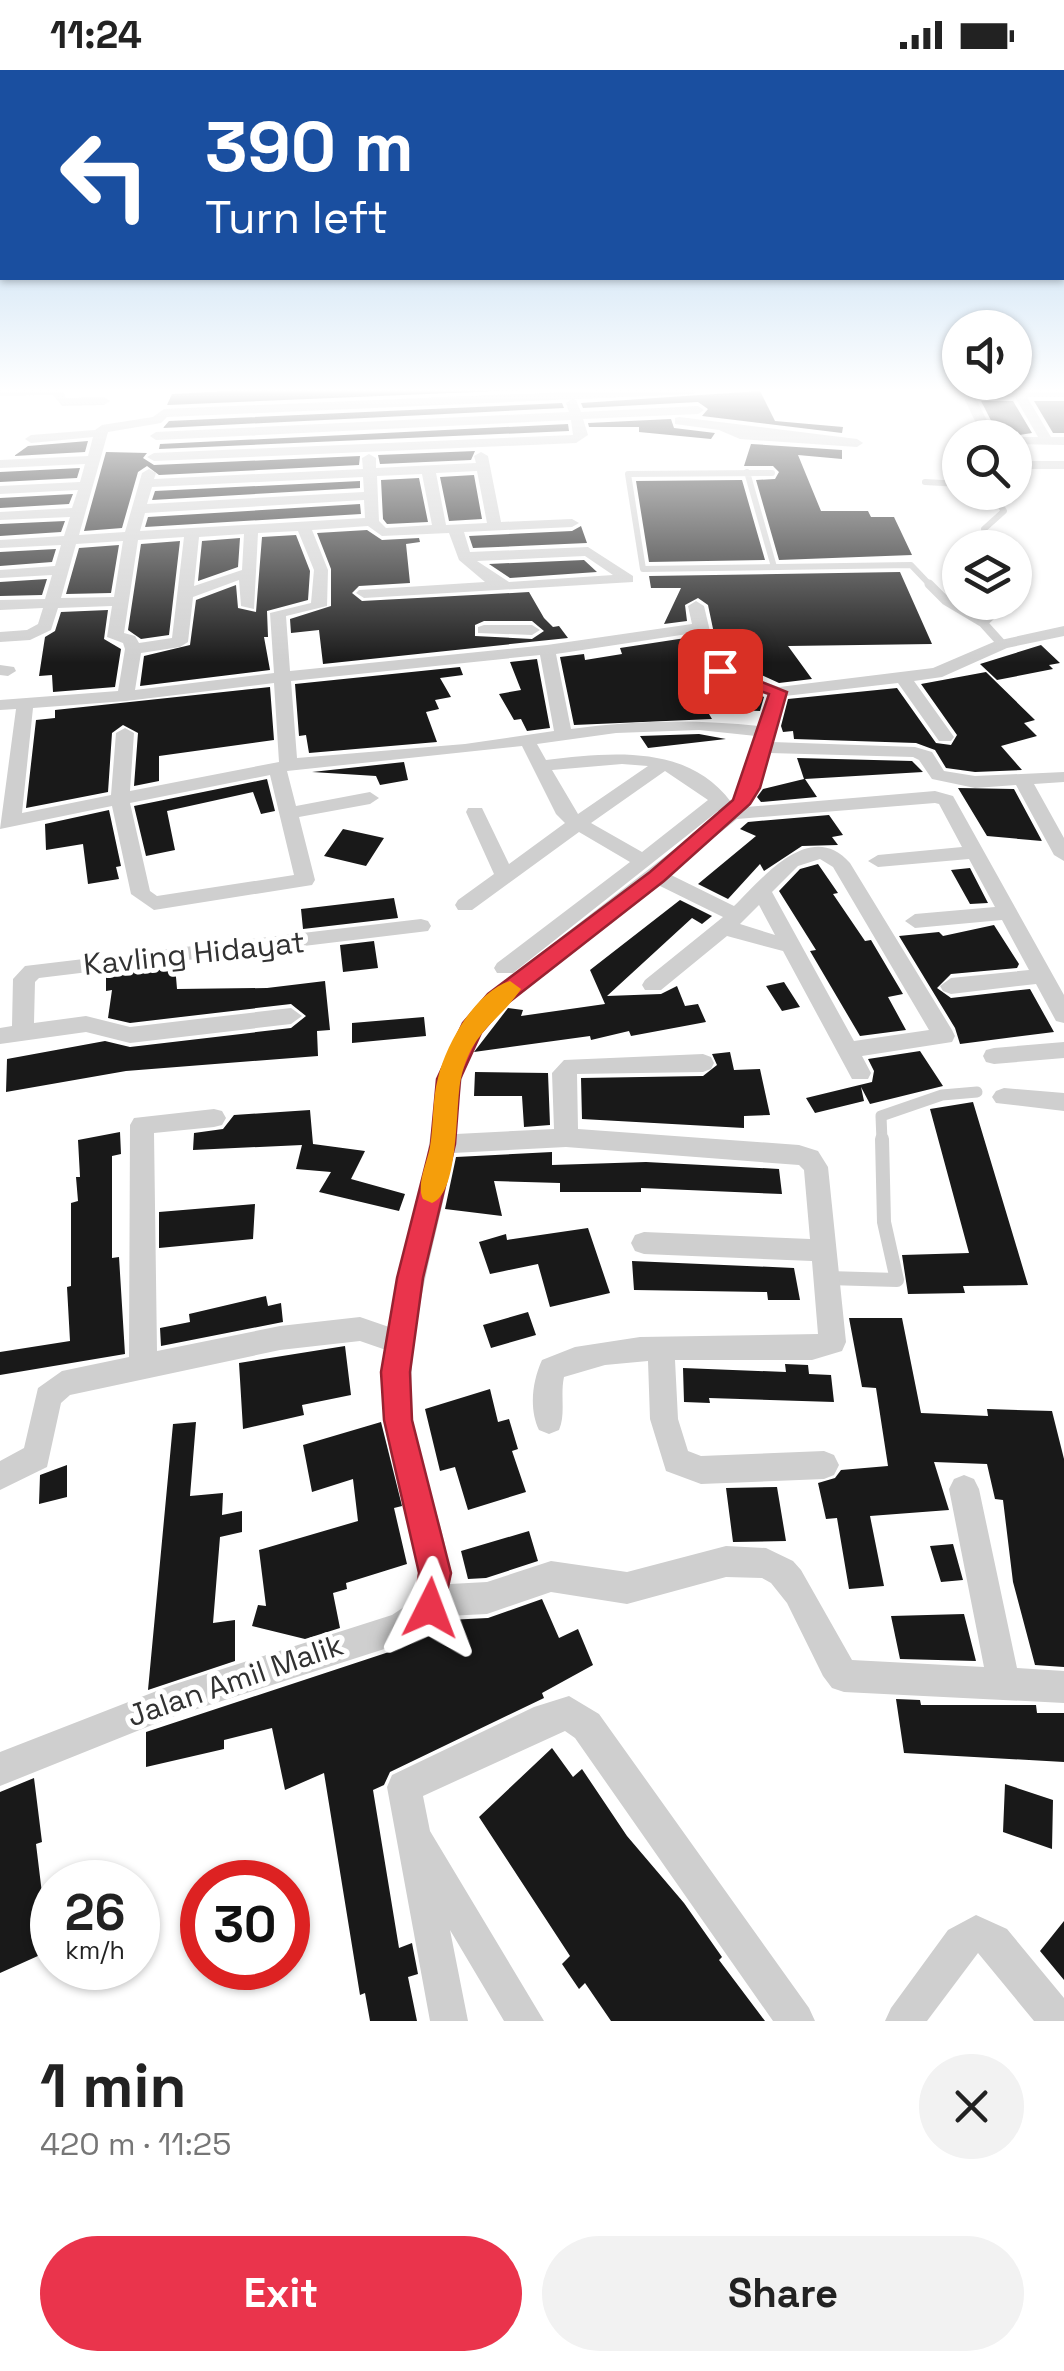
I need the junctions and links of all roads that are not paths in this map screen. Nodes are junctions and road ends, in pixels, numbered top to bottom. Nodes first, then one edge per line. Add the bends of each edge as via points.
1 (86, 481) edge
2 (186, 481) edge
3 (370, 481) edge
4 (432, 481) edge
5 (486, 481) edge
6 (629, 481) edge
7 (749, 481) edge
8 (925, 482) dead end
9 (146, 483) joint
10 (942, 483) edge
11 (85, 486) junction
12 (0, 490) edge
13 (371, 496) junction
14 (138, 509) junction
15 (1003, 510) edge
16 (78, 512) junction
17 (0, 516) edge
18 (372, 522) junction
19 (572, 523) dead end
20 (304, 526) junction
21 (495, 526) junction
22 (448, 528) junction
23 (251, 530) junction
24 (984, 530) edge
25 (192, 533) junction
26 (131, 537) junction
27 (70, 540) junction
28 (0, 544) edge
29 (464, 557) junction
30 (774, 567) junction
31 (61, 570) junction
32 (0, 574) edge
33 (246, 574) junction
34 (498, 586) junction
35 (364, 592) dead end
36 (183, 595) junction
37 (119, 601) junction
38 (52, 603) junction
39 (339, 604) dead end
40 (0, 605) edge
41 (320, 605) junction
42 (249, 606) dead end
43 (696, 606) dead end
44 (986, 620) edge
45 (983, 623) junction
46 (700, 628) junction
47 (484, 630) dead end
48 (504, 630) junction
49 (532, 630) dead end
50 (1064, 631) edge
51 (0, 637) edge
52 (1002, 644) junction
53 (132, 649) junction
54 (547, 650) junction
55 (516, 653) junction
56 (280, 676) junction
57 (905, 680) junction
58 (778, 692) junction
59 (126, 696) junction
60 (0, 704) edge
61 (25, 704) junction
62 (125, 733) dead end
63 (563, 734) junction
64 (945, 737) dead end
65 (762, 740) junction
66 (530, 747) dead end
67 (665, 764) junction
68 (282, 766) junction
69 (542, 766) junction
70 (1064, 777) edge
71 (1022, 780) junction
72 (370, 798) dead end
73 (120, 799) junction
74 (726, 807) junction
75 (475, 812) dead end
76 (286, 814) junction
77 (6, 822) edge
78 (578, 823) junction
79 (976, 852) junction
80 (1064, 855) edge
81 (878, 860) dead end
82 (650, 869) junction
83 (505, 876) junction
84 (760, 888) junction
85 (466, 905) dead end
86 (1009, 912) junction
87 (731, 920) junction
88 (916, 921) dead end
89 (420, 926) dead end
90 (791, 945) junction
91 (505, 968) dead end
92 (1042, 976) junction
93 (653, 985) dead end
94 (951, 986) dead end
95 (1064, 1014) edge
96 (291, 1016) dead end
97 (11, 1034) edge
98 (848, 1050) junction
99 (1064, 1050) edge
100 (994, 1056) dead end
101 (703, 1063) dead end
102 (860, 1073) dead end
103 (977, 1092) dead end
104 (1004, 1097) dead end
105 (1064, 1102) edge
106 (214, 1118) dead end
107 (566, 1138) junction
108 (443, 1144) junction
109 (644, 1243) dead end
110 (824, 1250) junction
111 (828, 1278) junction
112 (400, 1344) junction
113 (661, 1350) junction
114 (143, 1367) junction
115 (549, 1421) dead end
116 (824, 1465) dead end
117 (0, 1476) edge
118 (964, 1489) dead end
119 (430, 1608) junction
120 (1004, 1684) junction
121 (1064, 1686) edge
122 (0, 1769) edge
123 (410, 1827) junction
124 (450, 2021) edge
125 (525, 2021) edge
126 (796, 2021) edge
127 (904, 2021) edge
128 (1058, 2021) edge

1 - 11 street
2 - 9 street
3 - 13 street
4 - 22 street
5 - 21 street
6 - 30 lane via 643,569
7 - 30 lane
8 - 10 lane
9 - 14 street
11 - 12 street
11 - 16 street
13 - 14 street
13 - 18 street
14 - 26 street
15 - 24 lane
16 - 17 street
16 - 27 street
18 - 20 street
18 - 22 street via 388,532
19 - 21 street
20 - 23 street
20 - 41 street via 321,570
21 - 22 street
22 - 29 street
23 - 25 street
23 - 33 street
25 - 26 street
25 - 36 street
26 - 27 street
26 - 37 street
27 - 28 street
27 - 31 street
29 - 34 street
29 - 34 street via 588,552 628,579
30 - 45 lane via 911,566 946,601
31 - 32 street
31 - 38 street
33 - 36 street
33 - 42 street
34 - 35 street
36 - 53 street via 180,642
37 - 38 street
37 - 53 street via 115,637 129,639
38 - 40 street
38 - 51 street via 41,631
39 - 41 street
41 - 56 street via 278,613
43 - 46 street
44 - 45 lane
45 - 52 lane
46 - 54 street
46 - 58 street via 726,676
47 - 48 street
48 - 49 street
48 - 55 street
50 - 52 street
52 - 57 street via 953,668
53 - 59 street
54 - 55 street
54 - 63 street
55 - 56 street
56 - 59 street
56 - 68 street
57 - 58 street
57 - 64 street
58 - 65 street
59 - 61 street
60 - 61 street
61 - 77 street
62 - 73 street
63 - 65 street via 699,725
63 - 68 street
65 - 71 street via 915,752 926,756 934,772 955,780
65 - 74 street via 750,788
66 - 69 street
67 - 69 street via 636,756
67 - 74 street
67 - 78 street
68 - 73 street
68 - 76 street
69 - 78 street via 565,814
70 - 71 street
71 - 80 street
72 - 76 street
73 - 76 street via 140,894 162,904 305,880
73 - 77 street
74 - 79 street via 940,797
74 - 82 street
75 - 83 street
78 - 82 street
78 - 83 street
79 - 81 street
79 - 86 street
82 - 87 street
82 - 91 street
82 - 108 street via 481,1015 449,1079
83 - 85 street
84 - 87 street
84 - 90 street
84 - 98 street via 802,854 832,854 944,1036
86 - 88 street
86 - 92 street
87 - 90 street via 740,935
87 - 93 street
89 - 97 street, Kavling Hidayat via 33,971 24,979
90 - 98 street
92 - 94 street
92 - 95 street
96 - 97 street via 130,1034 86,1024
98 - 102 street
99 - 100 street
101 - 107 street via 572,1066 563,1073
103 - 111 lane via 942,1095 881,1116 884,1222 897,1280
104 - 105 street
106 - 114 street via 142,1127
107 - 108 street
107 - 110 street via 809,1158 816,1167
108 - 112 street
109 - 110 street
110 - 111 street
111 - 113 street via 835,1336 826,1345
112 - 114 street via 360,1329
112 - 119 street via 398,1420 435,1573
113 - 115 street via 586,1356 552,1369
113 - 116 street via 664,1419 676,1462 701,1470
114 - 117 street via 54,1389 37,1457
118 - 120 street
119 - 120 street, Jalan Amil Malik via 448,1596 489,1598 556,1576 627,1588 686,1569 750,1562 782,1571 827,1658 844,1676
119 - 122 street, Jalan Amil Malik via 400,1628 156,1706
120 - 121 street
123 - 124 street
123 - 125 street
123 - 126 street via 402,1792 411,1781 546,1719 579,1717
127 - 128 street via 961,1943 976,1934 994,1942

